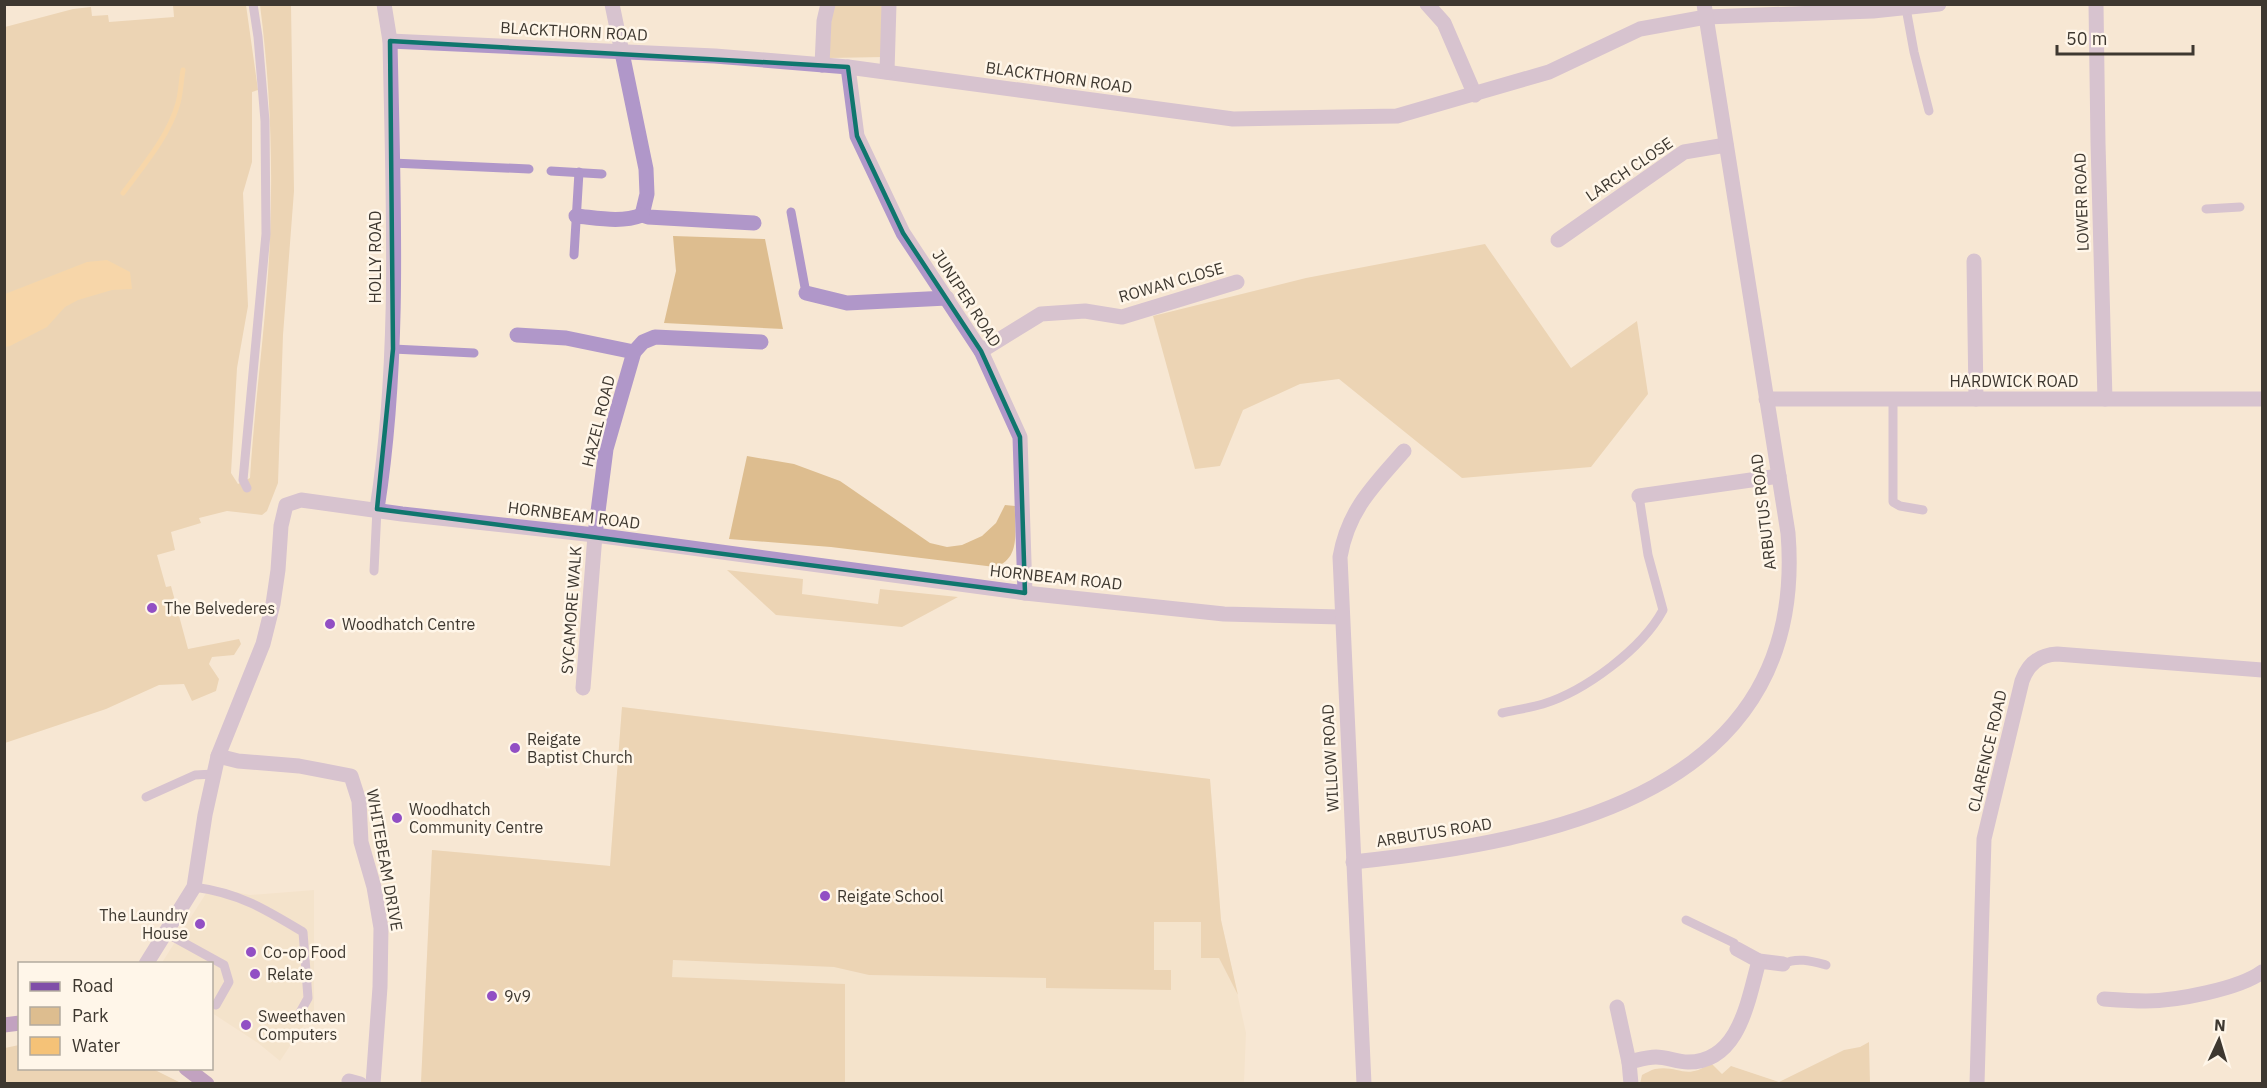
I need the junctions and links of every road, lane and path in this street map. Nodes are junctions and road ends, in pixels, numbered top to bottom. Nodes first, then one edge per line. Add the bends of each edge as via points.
1 (253, 4) edge
2 (384, 4) edge
3 (612, 4) edge
4 (828, 4) edge
5 (889, 4) edge
6 (1427, 4) edge
7 (1939, 4) edge
8 (2096, 4) edge
9 (1906, 8) junction
10 (1705, 11) edge
11 (390, 41) junction
12 (623, 53) junction
13 (822, 65) junction
14 (848, 67) junction
15 (887, 72) junction
16 (1475, 95) junction
17 (1929, 111) dead end
18 (1726, 146) junction
19 (392, 163) junction
20 (529, 169) dead end
21 (551, 171) dead end
22 (579, 172) junction
23 (602, 174) dead end
24 (2240, 207) dead end
25 (2206, 209) dead end
26 (790, 212) dead end
27 (642, 215) junction
28 (576, 216) junction
29 (754, 223) dead end
30 (1558, 240) dead end
31 (574, 255) dead end
32 (1974, 261) dead end
33 (1237, 282) dead end
34 (806, 293) joint
35 (946, 298) junction
36 (517, 334) dead end
37 (761, 342) dead end
38 (393, 349) junction
39 (981, 351) junction
40 (634, 352) junction
41 (474, 353) dead end
42 (1766, 399) junction
43 (1893, 399) junction
44 (1976, 399) junction
45 (2105, 399) junction
46 (2262, 399) edge
47 (1404, 451) dead end
48 (1779, 476) junction
49 (247, 488) dead end
50 (1639, 496) joint
51 (377, 509) junction
52 (1923, 510) dead end
53 (595, 535) junction
54 (374, 571) dead end
55 (1025, 593) junction
56 (1341, 616) junction
57 (2262, 670) edge
58 (583, 688) dead end
59 (1502, 713) dead end
60 (219, 756) junction
61 (214, 774) junction
62 (146, 797) dead end
63 (1353, 862) junction
64 (194, 887) junction
65 (1686, 920) dead end
66 (166, 933) junction
67 (1737, 949) joint
68 (1759, 961) junction
69 (147, 962) edge
70 (1783, 964) joint
71 (1826, 965) dead end
72 (2262, 972) edge
73 (2104, 999) dead end
74 (216, 1005) dead end
75 (1617, 1007) dead end
76 (297, 1018) dead end
77 (1629, 1062) junction
78 (189, 1070) edge
79 (207, 1083) edge
80 (373, 1083) edge
81 (1365, 1083) edge
82 (1631, 1083) edge
83 (1977, 1083) edge

1 - 49 lane via 265,121 266,234 243,480
2 - 11 street, HOLLY ROAD
3 - 12 street
4 - 13 street
5 - 15 street
6 - 16 street via 1444,23
7 - 9 street, BLACKTHORN ROAD
8 - 45 street, LOWER ROAD
9 - 10 street, BLACKTHORN ROAD via 1760,14
9 - 17 lane
10 - 16 street, BLACKTHORN ROAD via 1640,29 1550,72
10 - 18 street, ARBUTUS ROAD
11 - 12 street, BLACKTHORN ROAD
11 - 19 street, HOLLY ROAD
12 - 13 street, BLACKTHORN ROAD
12 - 27 street via 646,169
13 - 14 street, BLACKTHORN ROAD
14 - 15 street, BLACKTHORN ROAD
14 - 35 street, JUNIPER ROAD via 857,136 903,233
15 - 16 street, BLACKTHORN ROAD via 1233,119 1397,116
18 - 30 street, LARCH CLOSE via 1684,152
18 - 42 street, ARBUTUS ROAD
19 - 20 lane
19 - 38 street, HOLLY ROAD
21 - 22 lane
22 - 23 lane
22 - 28 lane
24 - 25 lane
26 - 34 lane
27 - 28 street via 616,219
27 - 29 street
28 - 31 lane
32 - 44 street
33 - 39 street, ROWAN CLOSE via 1122,317 1085,311 1041,314
34 - 35 street via 847,303
35 - 39 street, JUNIPER ROAD
36 - 40 street via 566,338
37 - 40 street via 655,337
38 - 41 lane
38 - 51 street, HOLLY ROAD
39 - 55 street, JUNIPER ROAD via 1020,437
40 - 53 street, HAZEL ROAD via 606,449
42 - 43 street, HARDWICK ROAD
42 - 48 street, ARBUTUS ROAD
43 - 44 street, HARDWICK ROAD
43 - 52 lane via 1893,502
44 - 45 street, HARDWICK ROAD
45 - 46 street, HARDWICK ROAD
47 - 56 street, WILLOW ROAD via 1359,503 1346,531 1340,557
48 - 50 street
48 - 63 street, ARBUTUS ROAD via 1790,559 1785,612 1759,686 1712,747 1650,790 1555,826 1458,849
50 - 59 lane via 1648,555 1663,610 1656,624 1587,683 1545,703
51 - 53 street, HORNBEAM ROAD
51 - 54 lane
51 - 60 street, HORNBEAM ROAD via 301,500 286,505 279,570 265,634
53 - 55 street, HORNBEAM ROAD
53 - 58 street, SYCAMORE WALK
55 - 56 street, HORNBEAM ROAD via 1224,614
56 - 63 street, WILLOW ROAD
57 - 83 street, CLARENCE ROAD via 2057,654 2041,657 2029,666 1984,839
60 - 61 street, HORNBEAM ROAD
60 - 80 street, WHITEBEAM DRIVE via 351,776 381,928
61 - 62 lane via 195,775
61 - 64 street, HORNBEAM ROAD
63 - 81 street, WILLOW ROAD
64 - 66 street, HORNBEAM ROAD
64 - 76 lane via 251,901 303,932 308,998
65 - 67 lane
66 - 69 street, HORNBEAM ROAD
66 - 74 lane via 224,965 229,982
67 - 68 street
68 - 70 street
68 - 77 street via 1738,1031 1717,1053 1690,1062 1655,1057
70 - 71 lane via 1806,960
72 - 73 street via 2240,983 2196,994 2148,1001
75 - 77 street
77 - 82 street
78 - 79 main road

